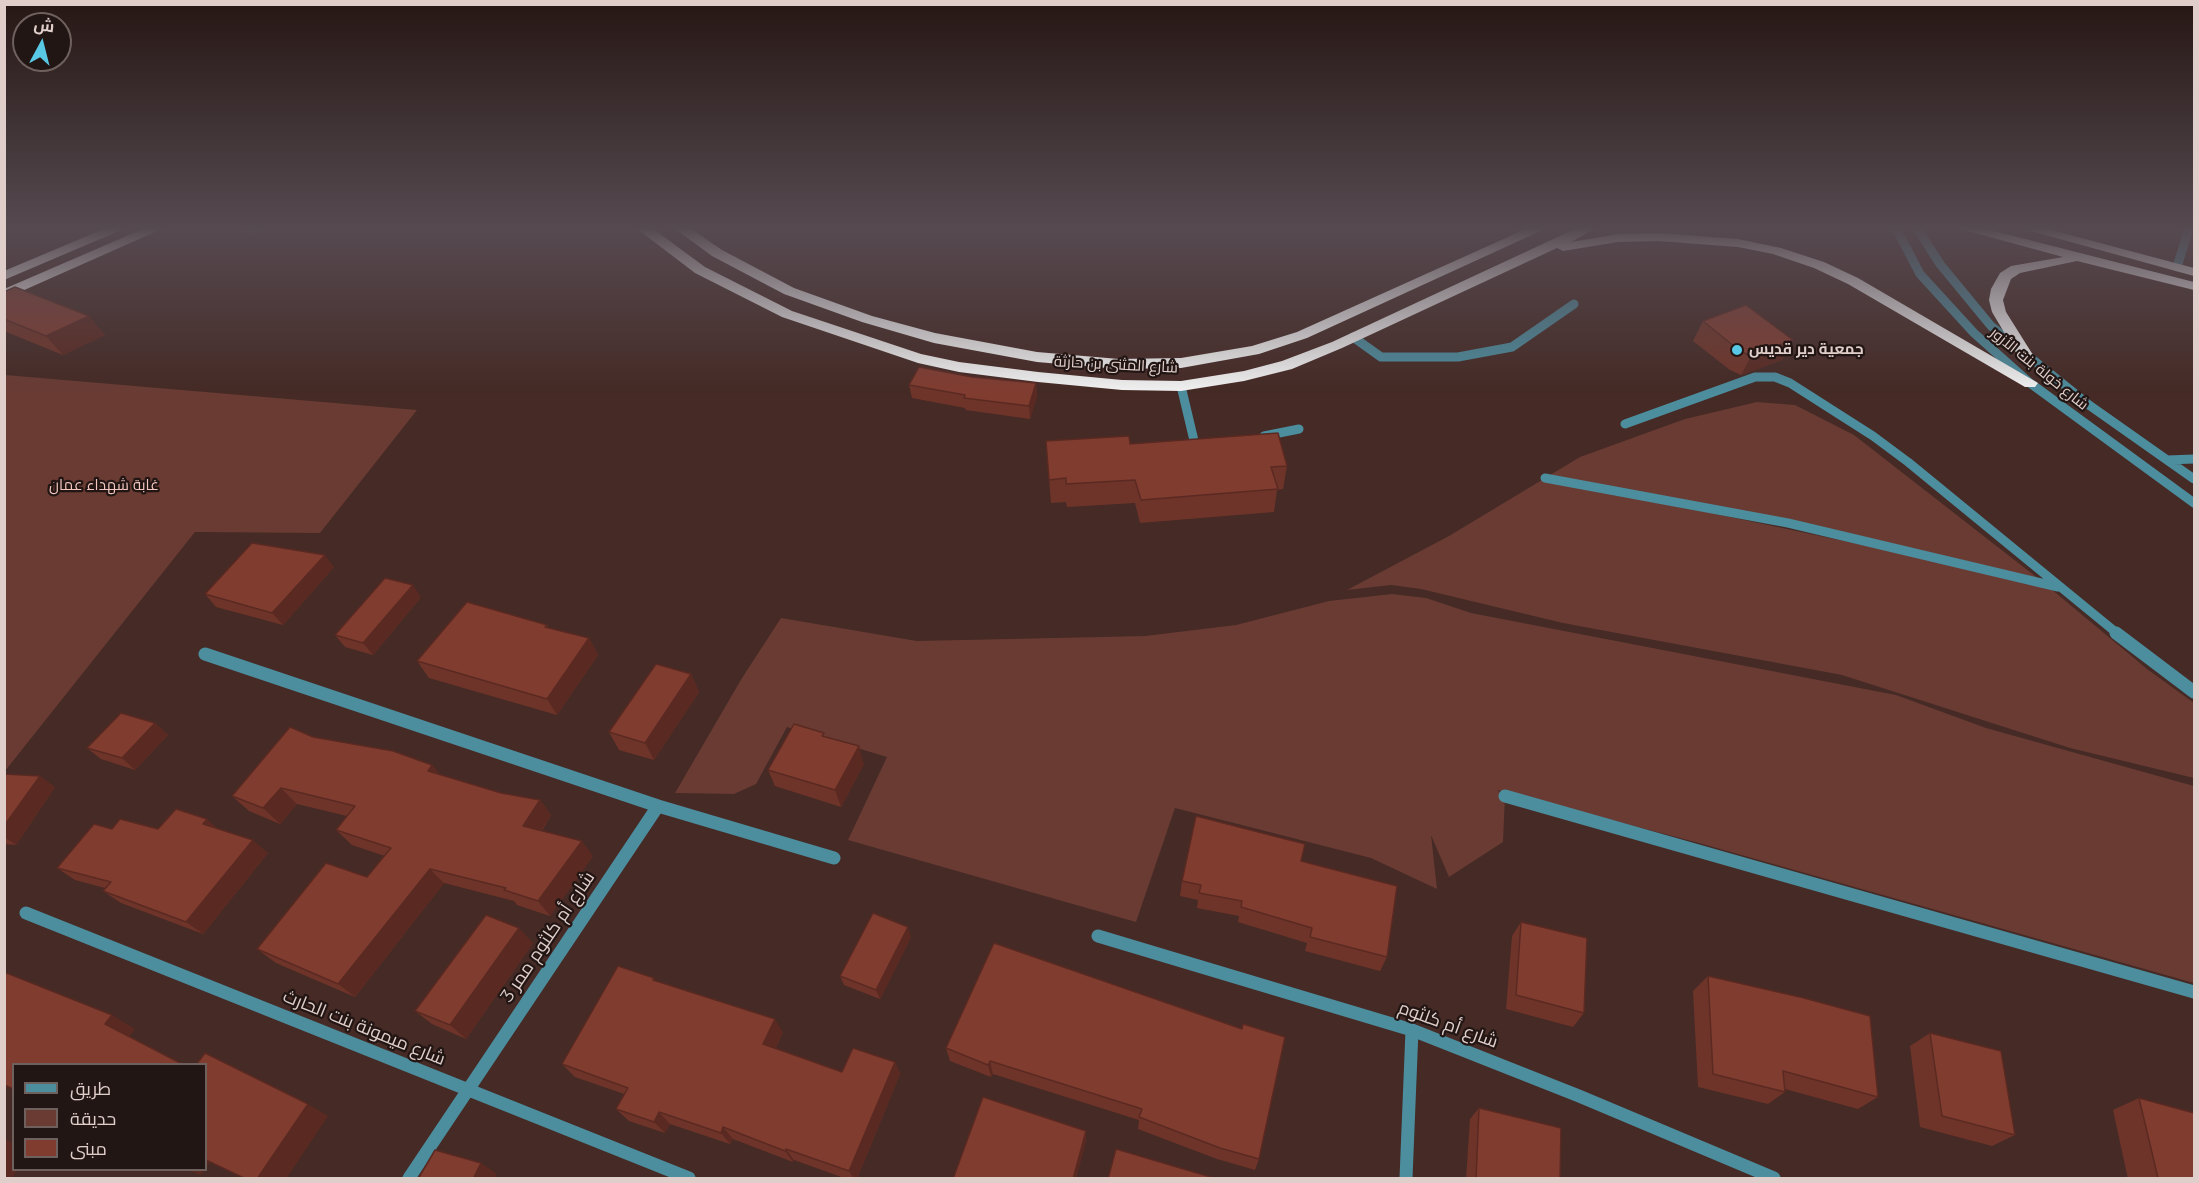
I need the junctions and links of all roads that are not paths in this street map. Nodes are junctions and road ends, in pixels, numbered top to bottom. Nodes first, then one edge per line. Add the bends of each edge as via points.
1 (31, 283) edge
2 (723, 283) edge
3 (774, 283) edge
4 (1417, 283) edge
5 (1467, 283) edge
6 (1859, 283) edge
7 (1928, 283) edge
8 (1956, 283) edge
9 (2001, 283) edge
10 (4, 295) edge
11 (1574, 304) dead end
12 (1353, 337) junction
13 (2025, 355) junction
14 (2030, 382) junction
15 (1181, 386) junction
16 (1624, 424) dead end
17 (1299, 429) dead end
18 (1253, 438) edge
19 (1207, 447) edge
20 (1184, 449) edge
21 (1196, 449) junction
22 (2194, 459) edge
23 (2167, 460) junction
24 (1545, 477) dead end
25 (2194, 479) edge
26 (2194, 503) edge
27 (2061, 587) junction
28 (205, 654) dead end
29 (2194, 692) edge
30 (1505, 796) dead end
31 (658, 806) junction
32 (834, 858) dead end
33 (26, 913) dead end
34 (1098, 936) dead end
35 (2194, 992) edge
36 (1412, 1030) junction
37 (469, 1088) junction
38 (1771, 1178) edge
39 (409, 1179) edge
40 (689, 1179) edge
41 (1406, 1179) edge

1 - 10 highway
2 - 15 highway, شارع المثنى بن حارثة via 797,318 918,358 1038,377
3 - 4 highway, شارع المثنى بن حارثة via 867,319 934,338 1037,357 1181,363 1254,351 1302,335
5 - 12 highway, شارع المثنى بن حارثة
6 - 14 highway
7 - 14 street, شارع خولة بنت الأزور
8 - 13 street, شارع خولة بنت الأزور via 1991,326
9 - 13 highway via 1996,300 1999,312
11 - 12 street via 1512,347 1458,357 1381,357
12 - 15 highway, شارع المثنى بن حارثة via 1287,365
13 - 23 street, شارع خولة بنت الأزور
14 - 26 street, شارع خولة بنت الأزور
15 - 21 street
16 - 27 street via 1755,377 1775,377 1874,436
17 - 18 street
19 - 21 street
20 - 21 street
22 - 23 street
23 - 25 street, شارع خولة بنت الأزور
24 - 27 street via 1788,523
27 - 29 street
28 - 31 street
30 - 35 street
31 - 32 street
31 - 37 street, شارع أم كلثوم ممر 3
33 - 37 street, شارع ميمونة بنت الحارث
34 - 36 street, شارع أم كلثوم
36 - 38 street, شارع أم كلثوم
36 - 41 street
37 - 39 street, شارع أم كلثوم ممر 3
37 - 40 street, شارع ميمونة بنت الحارث

